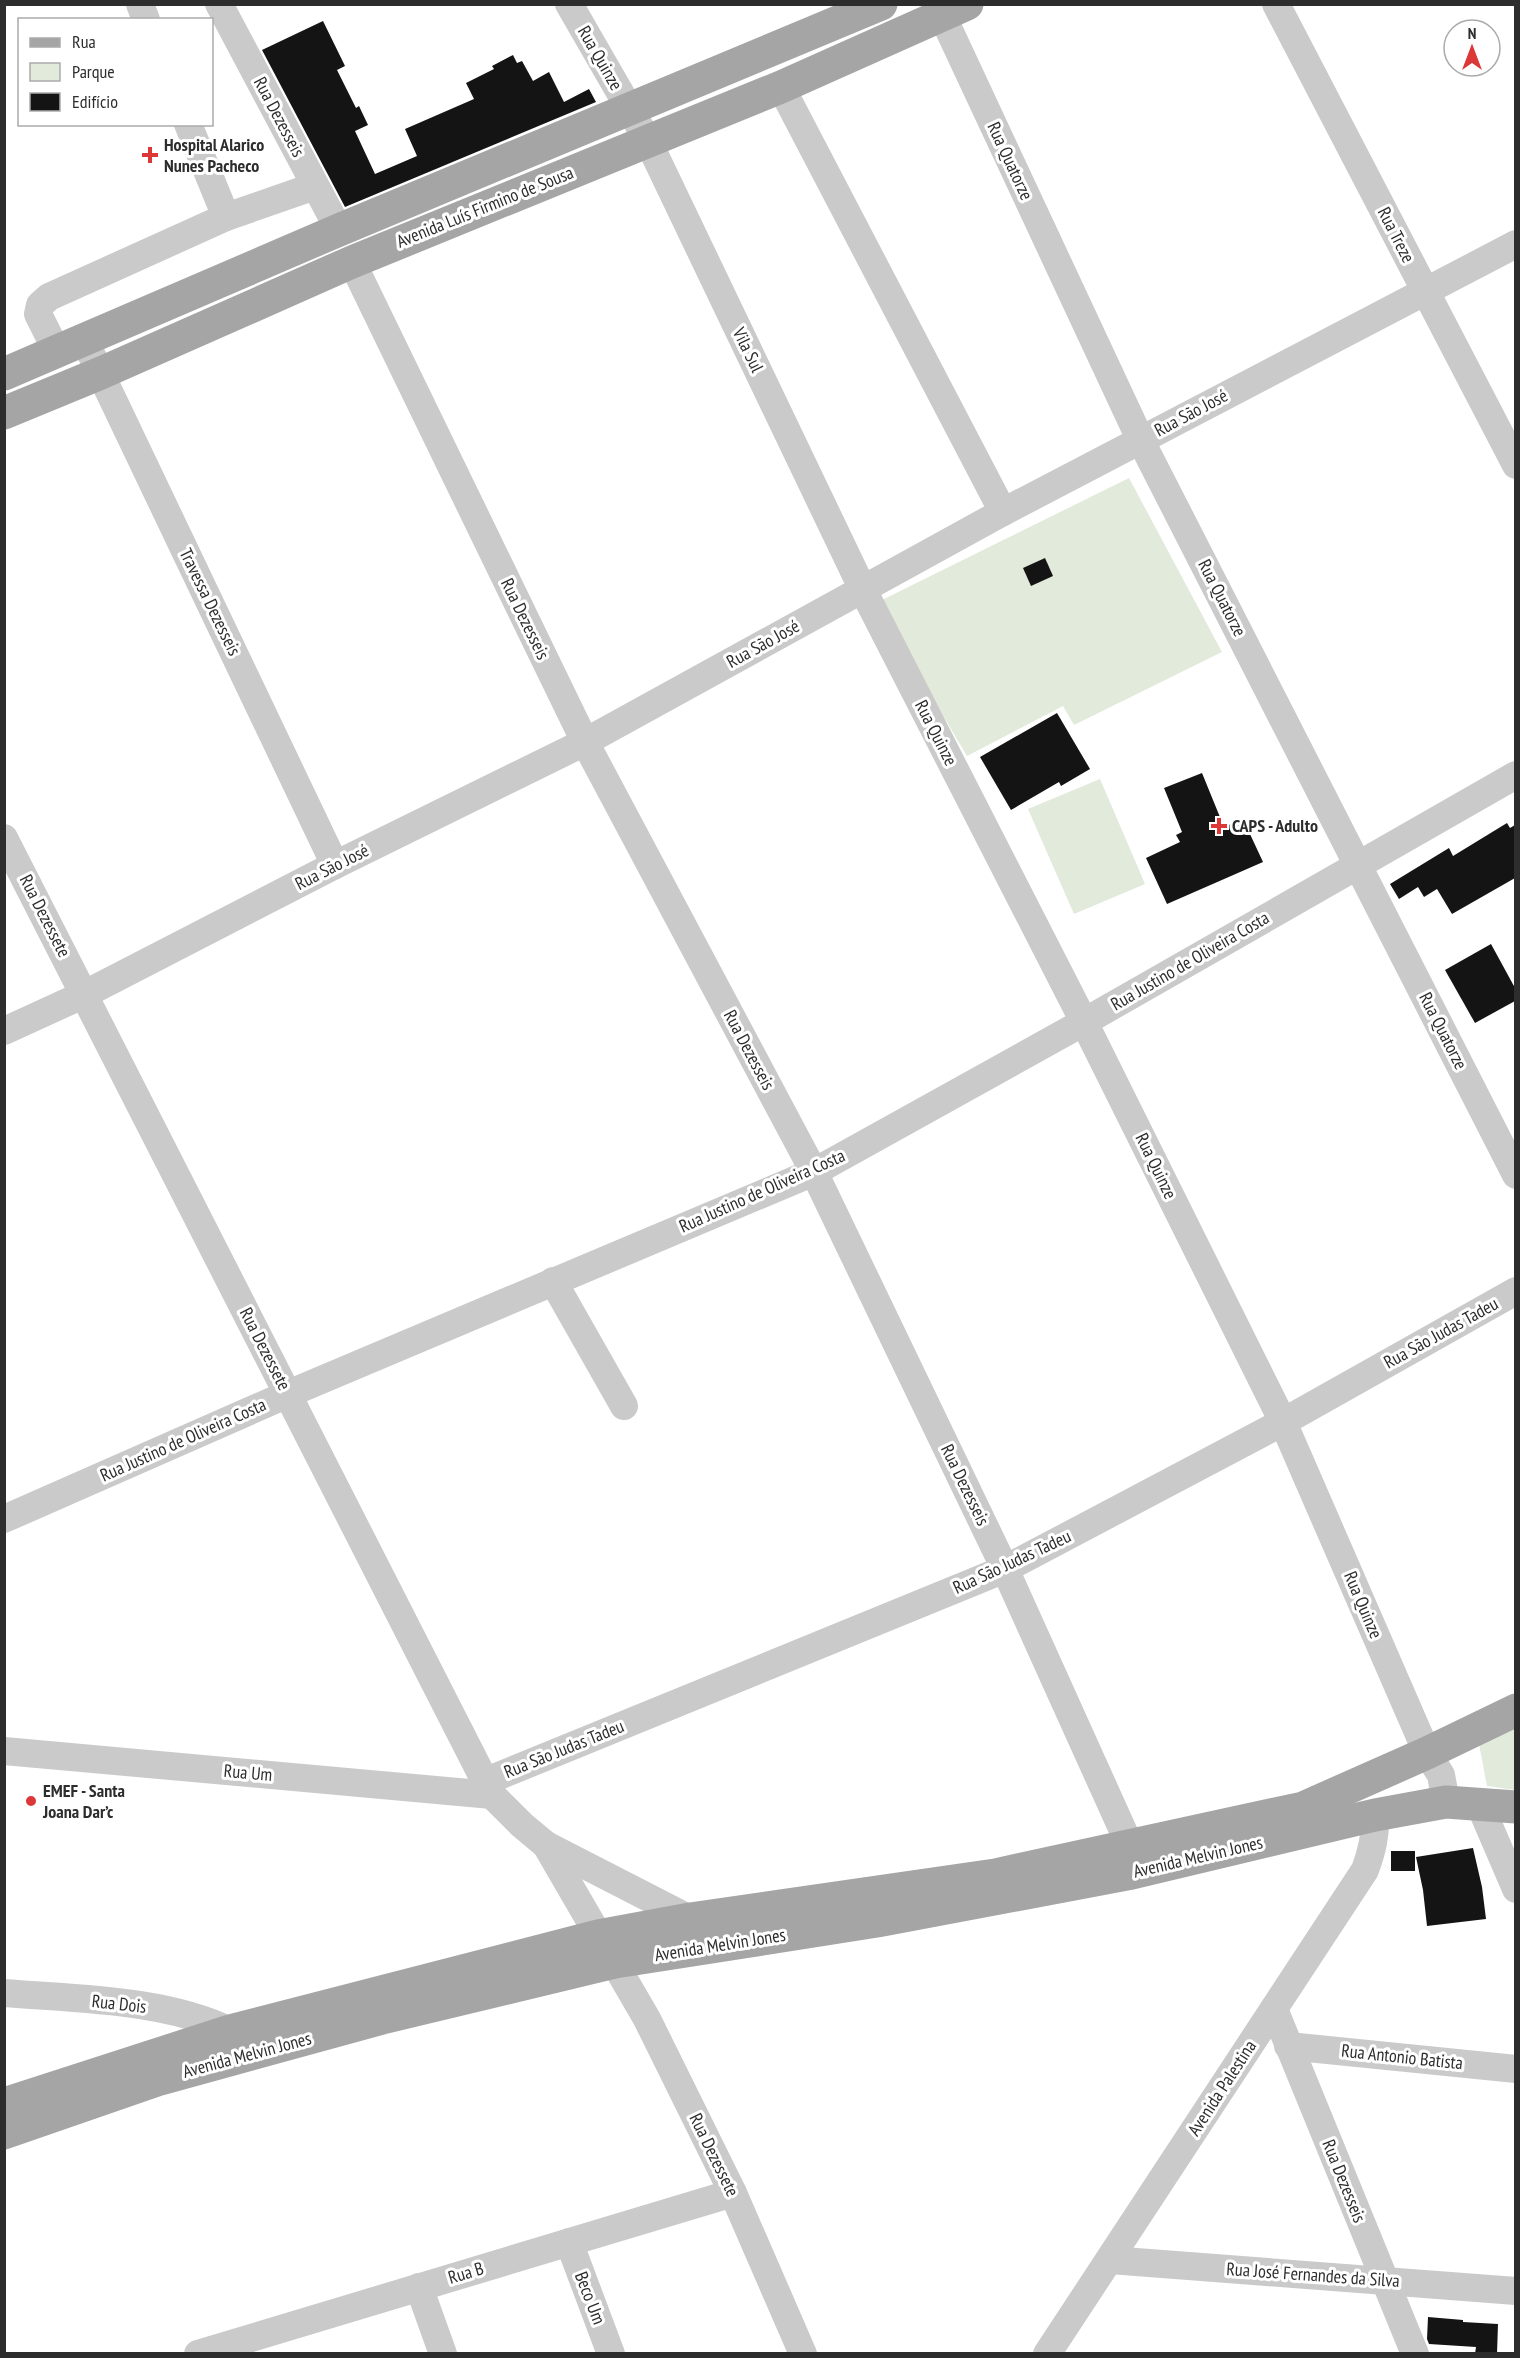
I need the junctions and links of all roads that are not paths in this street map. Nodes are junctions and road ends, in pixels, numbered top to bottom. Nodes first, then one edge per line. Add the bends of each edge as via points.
1 (219, 4) edge
2 (569, 4) edge
3 (881, 4) edge
4 (1276, 4) edge
5 (955, 10) edge
6 (781, 87) junction
7 (630, 111) junction
8 (189, 126) edge
9 (648, 141) junction
10 (315, 186) junction
11 (226, 218) junction
12 (339, 230) junction
13 (1515, 244) edge
14 (352, 262) junction
15 (1425, 291) junction
16 (70, 346) junction
17 (101, 373) junction
18 (4, 374) edge
19 (4, 413) edge
20 (1140, 439) junction
21 (1515, 465) edge
22 (1003, 512) junction
23 (863, 590) junction
24 (585, 742) junction
25 (1515, 775) edge
26 (4, 838) edge
27 (335, 865) junction
28 (1359, 865) junction
29 (85, 994) junction
30 (1084, 1022) junction
31 (4, 1031) edge
32 (814, 1172) junction
33 (1515, 1175) edge
34 (553, 1281) junction
35 (1515, 1291) edge
36 (288, 1394) junction
37 (624, 1406) dead end
38 (1284, 1422) junction
39 (4, 1518) edge
40 (1005, 1569) junction
41 (1515, 1710) edge
42 (4, 1751) edge
43 (1427, 1753) junction
44 (488, 1788) junction
45 (1446, 1802) junction
46 (1479, 1803) junction
47 (1515, 1807) edge
48 (1375, 1815) junction
49 (546, 1845) junction
50 (1130, 1846) junction
51 (1515, 1889) edge
52 (690, 1919) junction
53 (606, 1949) junction
54 (4, 1993) edge
55 (1274, 2009) junction
56 (230, 2031) junction
57 (1288, 2046) junction
58 (1515, 2069) edge
59 (4, 2104) edge
60 (4, 2133) edge
61 (733, 2193) junction
62 (569, 2242) junction
63 (1110, 2260) junction
64 (1384, 2280) junction
65 (419, 2287) junction
66 (1515, 2291) edge
67 (267, 2344) edge
68 (198, 2354) edge
69 (443, 2354) edge
70 (611, 2354) edge
71 (803, 2354) edge
72 (1047, 2354) edge
73 (1415, 2354) edge

1 - 10 street, Rua Dezesseis
2 - 7 street, Rua Quinze
3 - 7 main road, Avenida Luís Firmino de Sousa
4 - 15 street, Rua Treze
5 - 6 main road, Avenida Luís Firmino de Sousa
5 - 20 street, Rua Quatorze
6 - 9 main road, Avenida Luís Firmino de Sousa
6 - 22 street
7 - 9 street, Vila Sul
7 - 12 main road, Avenida Luís Firmino de Sousa
8 - 11 street
9 - 14 main road, Avenida Luís Firmino de Sousa
9 - 23 street, Vila Sul
10 - 11 street
10 - 12 street, Rua Dezesseis
11 - 16 street, Travessa Dezesseis via 50,297 40,305 38,314
12 - 16 main road, Avenida Luís Firmino de Sousa
13 - 15 street, Rua São José
14 - 17 main road, Avenida Luís Firmino de Sousa
14 - 24 street, Rua Dezesseis
15 - 20 street, Rua São José
15 - 21 street, Rua Treze
16 - 17 street, Travessa Dezesseis
16 - 18 main road, Avenida Luís Firmino de Sousa
17 - 19 main road, Avenida Luís Firmino de Sousa
17 - 27 street, Travessa Dezesseis
20 - 22 street, Rua São José
20 - 28 street, Rua Quatorze
22 - 23 street, Rua São José
23 - 24 street, Rua São José
23 - 30 street, Rua Quinze
24 - 27 street, Rua São José
24 - 32 street, Rua Dezesseis
25 - 28 street, Rua Justino de Oliveira Costa
26 - 29 street, Rua Dezessete
27 - 29 street, Rua São José
28 - 30 street, Rua Justino de Oliveira Costa
28 - 33 street, Rua Quatorze
29 - 31 street, Rua São José
29 - 36 street, Rua Dezessete
30 - 32 street, Rua Justino de Oliveira Costa
30 - 38 street, Rua Quinze
32 - 34 street, Rua Justino de Oliveira Costa
32 - 40 street, Rua Dezesseis
34 - 36 street, Rua Justino de Oliveira Costa
34 - 37 street
35 - 38 street, Rua São Judas Tadeu
36 - 39 street, Rua Justino de Oliveira Costa
36 - 44 street, Rua Dezessete
38 - 40 street, Rua São Judas Tadeu
38 - 43 street, Rua Quinze
40 - 44 street, Rua São Judas Tadeu
40 - 50 street, Rua Dezesseis
41 - 43 main road, Avenida Melvin Jones
42 - 44 street, Rua Um
43 - 45 street, Rua Quinze via 1441,1775
43 - 50 main road, Avenida Melvin Jones via 1303,1808
44 - 49 street, Rua Dezessete
45 - 46 main road, Avenida Melvin Jones
45 - 48 main road, Avenida Melvin Jones
46 - 47 main road, Avenida Melvin Jones
46 - 51 street
48 - 53 main road, Avenida Melvin Jones via 1132,1873 877,1921
48 - 55 street, Avenida Palestina via 1373,1848 1365,1870
49 - 52 street, Rua Dezessete
49 - 53 street, Rua Dezessete
50 - 52 main road, Avenida Melvin Jones via 995,1875
52 - 53 main road, Avenida Melvin Jones
53 - 56 main road, Avenida Melvin Jones
53 - 60 main road, Avenida Melvin Jones via 382,2018 160,2079
53 - 61 street, Rua Dezessete via 647,2019
54 - 56 street, Rua Dois via 147,2006 208,2020
55 - 57 street, Rua Dezesseis
55 - 63 street, Avenida Palestina
56 - 59 main road, Avenida Melvin Jones
57 - 58 street, Rua Antonio Batista
57 - 64 street, Rua Dezesseis
61 - 62 street, Rua B
61 - 71 street, Rua Dezessete
62 - 65 street, Rua B
62 - 70 street, Beco Um
63 - 64 street, Rua José Fernandes da Silva
63 - 72 street, Avenida Palestina
64 - 66 street, Rua José Fernandes da Silva
64 - 73 street, Rua Dezesseis
65 - 67 street, Rua B
65 - 69 street
67 - 68 street, Rua B

